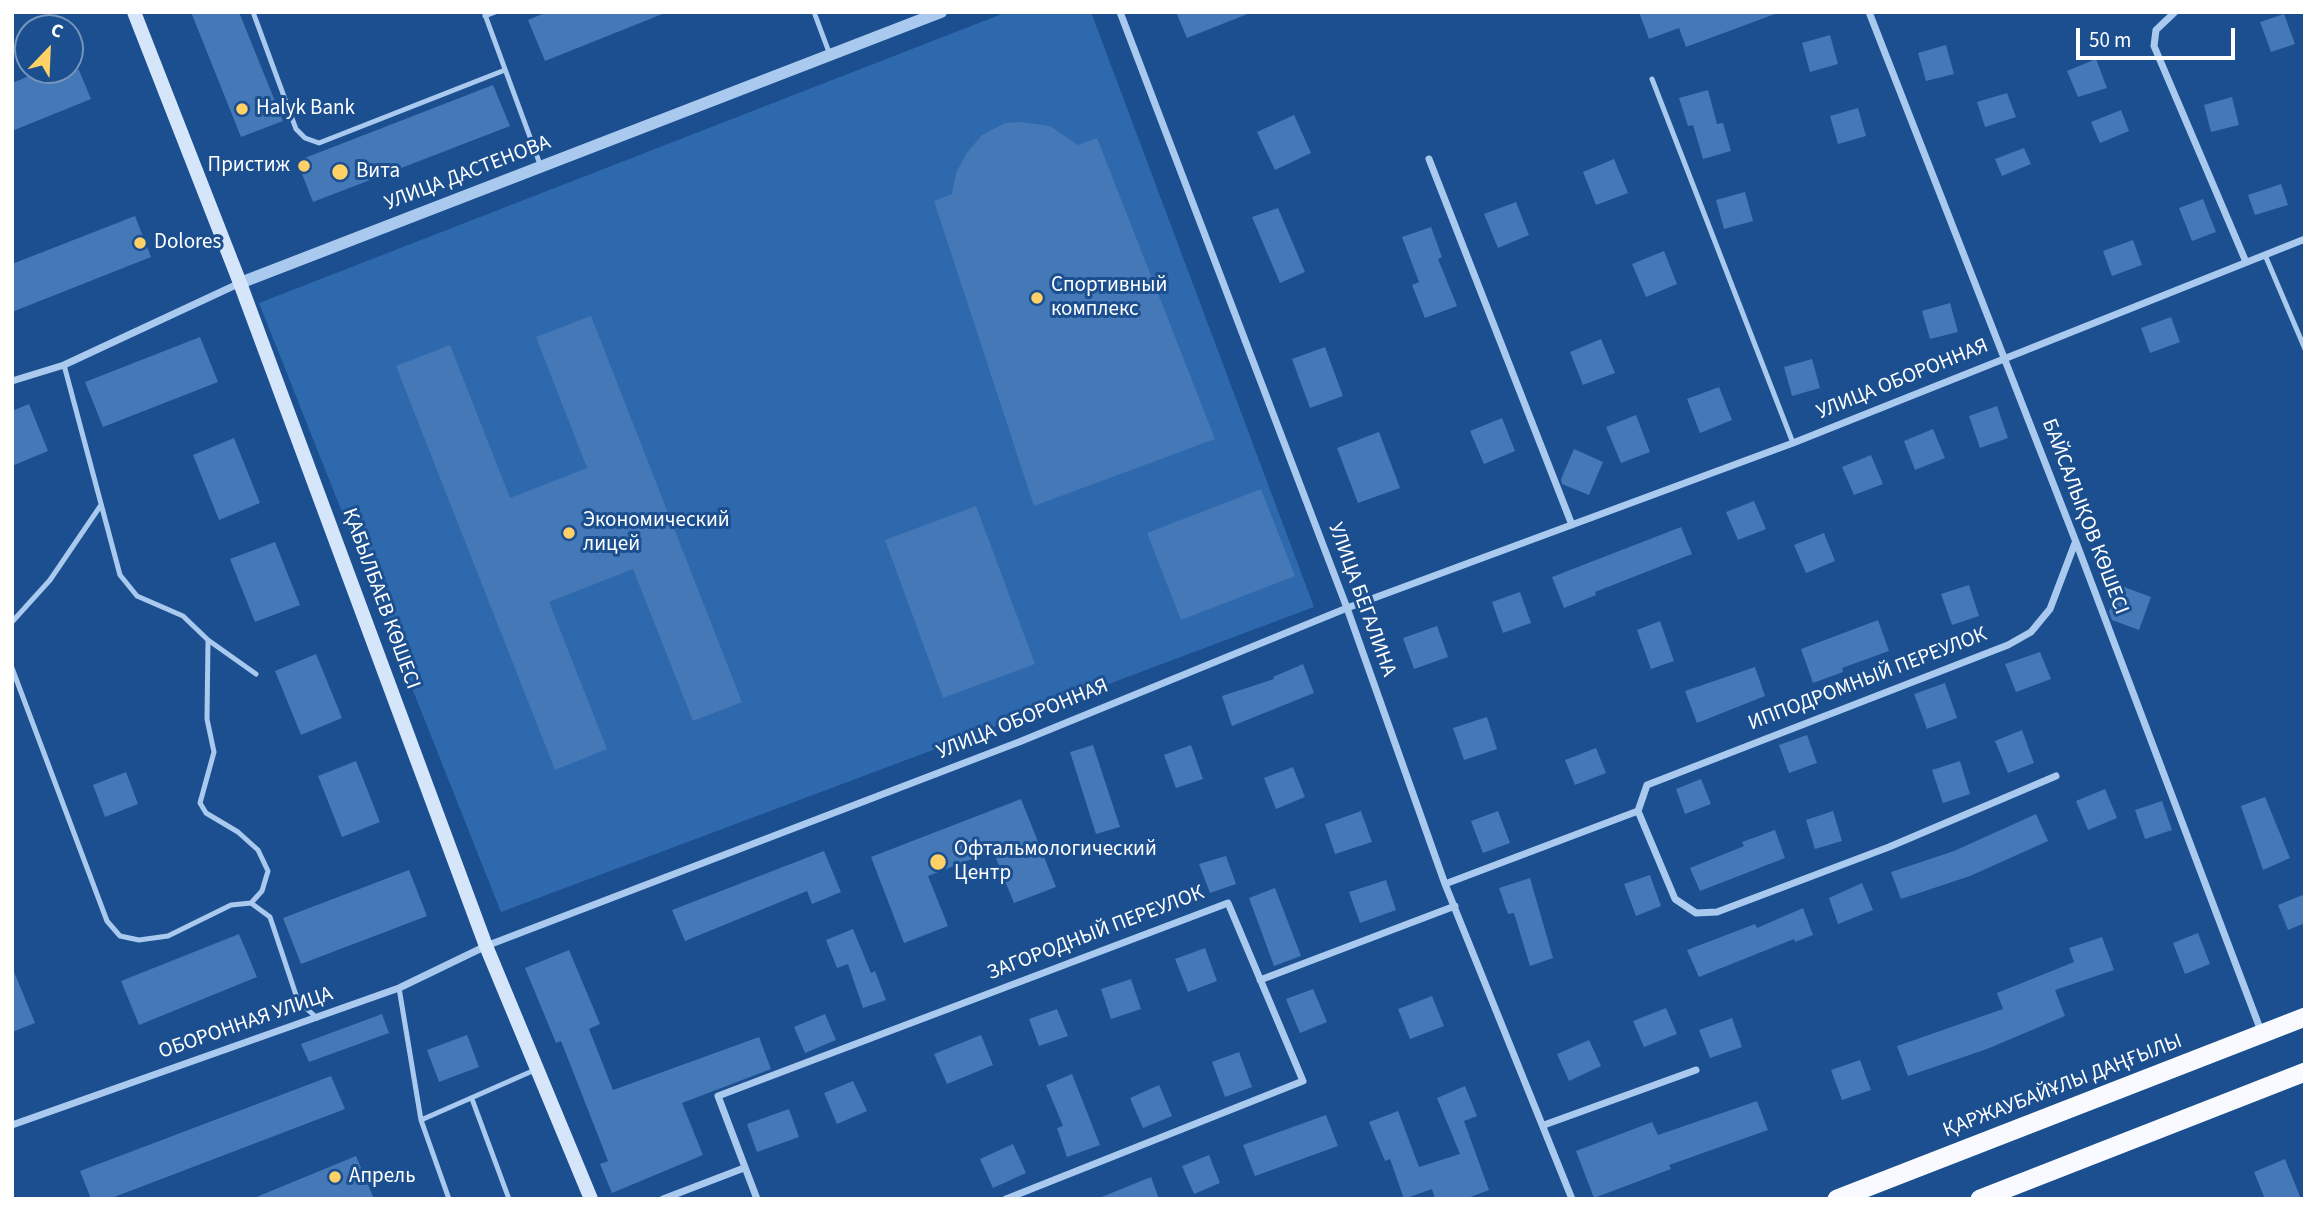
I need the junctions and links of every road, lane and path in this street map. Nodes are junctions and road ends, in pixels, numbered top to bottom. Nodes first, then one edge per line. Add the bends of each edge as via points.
1 (134, 12) edge
2 (253, 12) edge
3 (495, 12) edge
4 (814, 12) edge
5 (941, 12) edge
6 (1120, 12) edge
7 (1869, 12) edge
8 (2175, 12) edge
9 (484, 14) edge
10 (830, 55) junction
11 (505, 70) junction
12 (1652, 79) dead end
13 (1429, 159) dead end
14 (541, 167) junction
15 (2305, 239) edge
16 (2265, 255) junction
17 (2246, 262) junction
18 (240, 283) junction
19 (2305, 349) edge
20 (2004, 358) junction
21 (64, 365) junction
22 (12, 381) edge
23 (1793, 443) junction
24 (101, 505) junction
25 (1572, 524) junction
26 (2076, 542) junction
27 (1347, 608) junction
28 (12, 622) edge
29 (208, 640) junction
30 (12, 668) edge
31 (257, 674) dead end
32 (2056, 776) dead end
33 (1638, 811) junction
34 (1445, 884) junction
35 (251, 903) junction
36 (1455, 906) junction
37 (486, 946) junction
38 (1260, 980) junction
39 (399, 988) junction
40 (2305, 1017) edge
41 (317, 1018) junction
42 (2263, 1035) junction
43 (538, 1069) junction
44 (1696, 1070) dead end
45 (2303, 1078) edge
46 (472, 1099) junction
47 (421, 1119) junction
48 (12, 1125) edge
49 (1544, 1125) junction
50 (744, 1168) junction
51 (449, 1199) edge
52 (509, 1199) edge
53 (591, 1199) edge
54 (663, 1199) edge
55 (757, 1199) edge
56 (1006, 1199) edge
57 (1572, 1199) edge
58 (1837, 1199) edge
59 (1980, 1199) edge

1 - 18 main road, ҚАБЫЛБАЕВ КӨШЕСІ
2 - 11 lane via 296,129 319,143
3 - 9 lane
4 - 10 lane
5 - 10 street, УЛИЦА ДАСТЕНОВА
6 - 27 street, УЛИЦА БЕГАЛИНА
7 - 20 street, БАЙСАЛЫҚОВ КӨШЕСІ
8 - 17 street via 2156,30 2154,46
9 - 11 lane
10 - 14 street, УЛИЦА ДАСТЕНОВА
11 - 14 lane
12 - 23 lane
13 - 25 street
14 - 18 street, УЛИЦА ДАСТЕНОВА
15 - 16 street, УЛИЦА ОБОРОННАЯ
16 - 17 street, УЛИЦА ОБОРОННАЯ
16 - 19 lane
17 - 20 street, УЛИЦА ОБОРОННАЯ
18 - 21 street, УЛИЦА ДАСТЕНОВА
18 - 37 main road, ҚАБЫЛБАЕВ КӨШЕСІ
20 - 23 street, УЛИЦА ОБОРОННАЯ
20 - 26 street, БАЙСАЛЫҚОВ КӨШЕСІ
21 - 22 street, УЛИЦА ДАСТЕНОВА
21 - 24 lane
23 - 25 street, УЛИЦА ОБОРОННАЯ
24 - 28 lane via 50,580
24 - 29 lane via 120,575 137,596 183,616
25 - 27 street, УЛИЦА ОБОРОННАЯ
26 - 33 street, ИППОДРОМНЫЙ ПЕРЕУЛОК via 2050,608 2031,632 2008,645 1647,785
26 - 42 street, БАЙСАЛЫҚОВ КӨШЕСІ
27 - 34 street, УЛИЦА БЕГАЛИНА
27 - 37 street, УЛИЦА ОБОРОННАЯ via 1018,742
29 - 31 lane
29 - 35 lane via 207,719 214,752 200,803 206,813 258,850 268,871 262,891
30 - 35 lane via 107,922 120,936 139,940 168,936 231,905
32 - 33 street via 1889,847 1717,912 1696,914 1675,899
33 - 34 street
34 - 36 street, УЛИЦА БЕГАЛИНА
35 - 41 lane via 270,917 298,1000
36 - 38 street
36 - 49 street, УЛИЦА БЕГАЛИНА
37 - 39 street, ОБОРОННАЯ УЛИЦА
37 - 43 main road, ҚАБЫЛБАЕВ КӨШЕСІ
38 - 50 street, ЗАГОРОДНЫЙ ПЕРЕУЛОК via 1228,903 718,1096
38 - 56 street, ЗАГОРОДНЫЙ ПЕРЕУЛОК via 1303,1081
39 - 41 street, ОБОРОННАЯ УЛИЦА
39 - 47 lane
40 - 42 highway, ҚАРЖАУБАЙҰЛЫ ДАҢҒЫЛЫ
41 - 48 street, ОБОРОННАЯ УЛИЦА
42 - 58 highway, ҚАРЖАУБАЙҰЛЫ ДАҢҒЫЛЫ
43 - 46 lane
43 - 53 main road, ҚАБЫЛБАЕВ КӨШЕСІ
44 - 49 street
45 - 59 highway
46 - 47 lane
46 - 52 lane
47 - 51 lane
49 - 57 street, УЛИЦА БЕГАЛИНА
50 - 54 street
50 - 55 street, ЗАГОРОДНЫЙ ПЕРЕУЛОК

